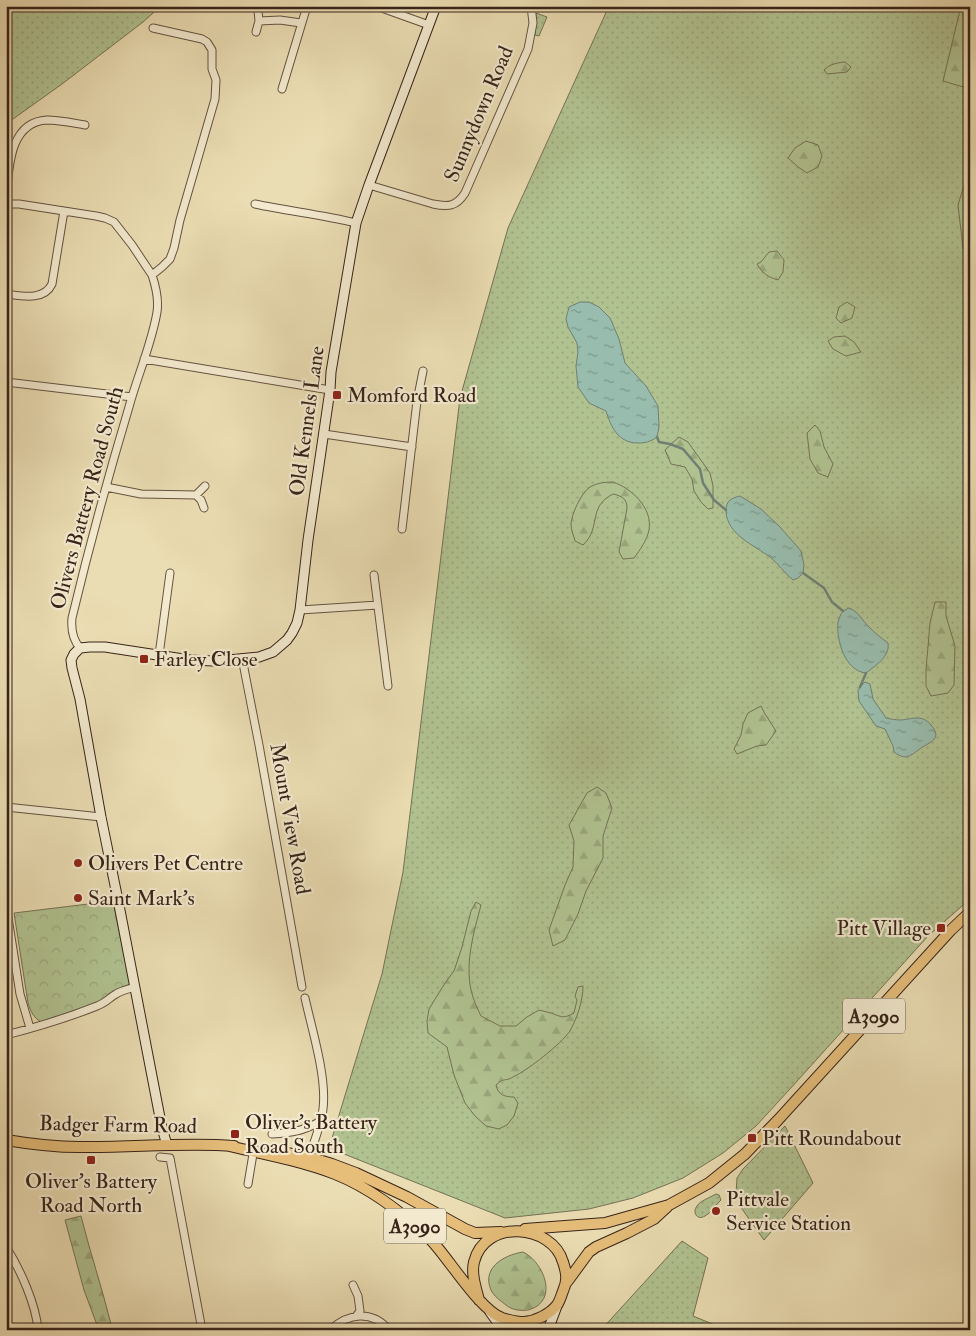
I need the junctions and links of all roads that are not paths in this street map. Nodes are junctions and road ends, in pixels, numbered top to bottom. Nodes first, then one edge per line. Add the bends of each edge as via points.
1 (307, 6) edge
2 (376, 6) edge
3 (436, 6) edge
4 (531, 6) edge
5 (258, 11) dead end
6 (260, 21) junction
7 (301, 24) junction
8 (429, 25) junction
9 (153, 28) dead end
10 (256, 32) dead end
11 (282, 88) dead end
12 (86, 125) dead end
13 (369, 185) junction
14 (6, 197) edge
15 (6, 204) edge
16 (255, 204) dead end
17 (64, 211) junction
18 (356, 223) junction
19 (152, 275) junction
20 (6, 294) edge
21 (144, 359) junction
22 (423, 371) dead end
23 (6, 382) edge
24 (330, 390) junction
25 (132, 397) junction
26 (324, 434) junction
27 (412, 447) junction
28 (205, 486) dead end
29 (106, 487) junction
30 (196, 495) junction
31 (204, 508) dead end
32 (402, 529) dead end
33 (170, 573) dead end
34 (374, 575) dead end
35 (378, 605) junction
36 (300, 610) junction
37 (80, 648) junction
38 (159, 655) junction
39 (242, 658) junction
40 (388, 686) dead end
41 (6, 807) edge
42 (101, 817) junction
43 (6, 905) edge
44 (970, 912) edge
45 (8, 926) edge
46 (135, 987) junction
47 (302, 987) dead end
48 (305, 998) dead end
49 (30, 1028) junction
50 (6, 1035) edge
51 (320, 1121) junction
52 (272, 1134) dead end
53 (6, 1140) edge
54 (167, 1145) junction
55 (254, 1150) junction
56 (309, 1157) junction
57 (160, 1158) dead end
58 (334, 1174) junction
59 (248, 1184) dead end
60 (669, 1205) junction
61 (514, 1230) junction
62 (502, 1232) junction
63 (6, 1247) edge
64 (566, 1282) junction
65 (353, 1286) dead end
66 (479, 1300) junction
67 (557, 1305) junction
68 (487, 1308) junction
69 (357, 1315) junction
70 (38, 1330) edge
71 (202, 1330) edge
72 (330, 1330) edge
73 (389, 1330) edge
74 (503, 1330) edge
75 (548, 1330) edge

1 - 7 street
2 - 8 street
3 - 8 street, Old Kennels Lane
4 - 13 street, Sunnydown Road via 533,23 528,49 461,200 444,206
5 - 6 street
6 - 7 street
6 - 10 street
7 - 11 street
8 - 13 street, Old Kennels Lane
9 - 19 street via 207,42 212,50 212,69 216,80 215,99 174,248 170,259
12 - 14 street via 46,120 25,129 14,146
13 - 18 street, Old Kennels Lane
15 - 17 street
16 - 18 street
17 - 19 street via 114,222
17 - 20 street via 50,290 40,296
18 - 24 street, Old Kennels Lane
19 - 21 street, Olivers Battery Road South via 157,311
21 - 24 street
21 - 25 street, Olivers Battery Road South
22 - 27 street
23 - 25 street
24 - 26 street, Old Kennels Lane
25 - 29 street, Olivers Battery Road South
26 - 27 street
26 - 36 street, Old Kennels Lane
27 - 32 street
28 - 30 street
29 - 30 street via 141,494
29 - 37 street, Olivers Battery Road South via 72,618 72,635
30 - 31 street
33 - 38 street
34 - 35 street
35 - 36 street
35 - 40 street
36 - 39 street, Old Kennels Lane via 292,633 280,647 259,657
37 - 38 street, Old Kennels Lane via 105,647
37 - 42 street via 71,660
38 - 39 street, Old Kennels Lane via 213,661
39 - 47 street, Mount View Road
41 - 42 street
42 - 46 street
43 - 45 street
44 - 60 main road, A3090 via 745,1154 709,1182
45 - 49 street via 20,994
46 - 49 street via 98,1006
46 - 54 street
48 - 51 street via 322,1076 324,1109
49 - 50 street
51 - 52 street via 300,1131
51 - 56 street
53 - 54 main road, Badger Farm Road / A3090 via 80,1147
54 - 55 main road, Badger Farm Road / A3090 via 229,1146
55 - 56 main road, Badger Farm Road / A3090
55 - 58 main road, Badger Farm Road / A3090
55 - 59 street
56 - 58 street, Badger Farm Road via 312,1163
56 - 62 main road, Badger Farm Road / A3090 via 356,1173 475,1233
57 - 71 street via 170,1158
58 - 66 main road, Badger Farm Road / A3090 via 354,1183 412,1223 438,1248
60 - 61 main road, A3090 via 605,1223
60 - 64 main road, A3090 via 654,1219 589,1252
61 - 62 main road
61 - 64 main road via 531,1233 557,1250
62 - 66 main road via 486,1241 474,1264
63 - 70 street via 23,1279 37,1317
64 - 67 main road
65 - 69 street via 358,1296 360,1311
66 - 68 main road
67 - 68 main road via 543,1316 522,1322 500,1317
67 - 75 street
68 - 74 street
69 - 72 street via 339,1322
69 - 73 street via 378,1320

